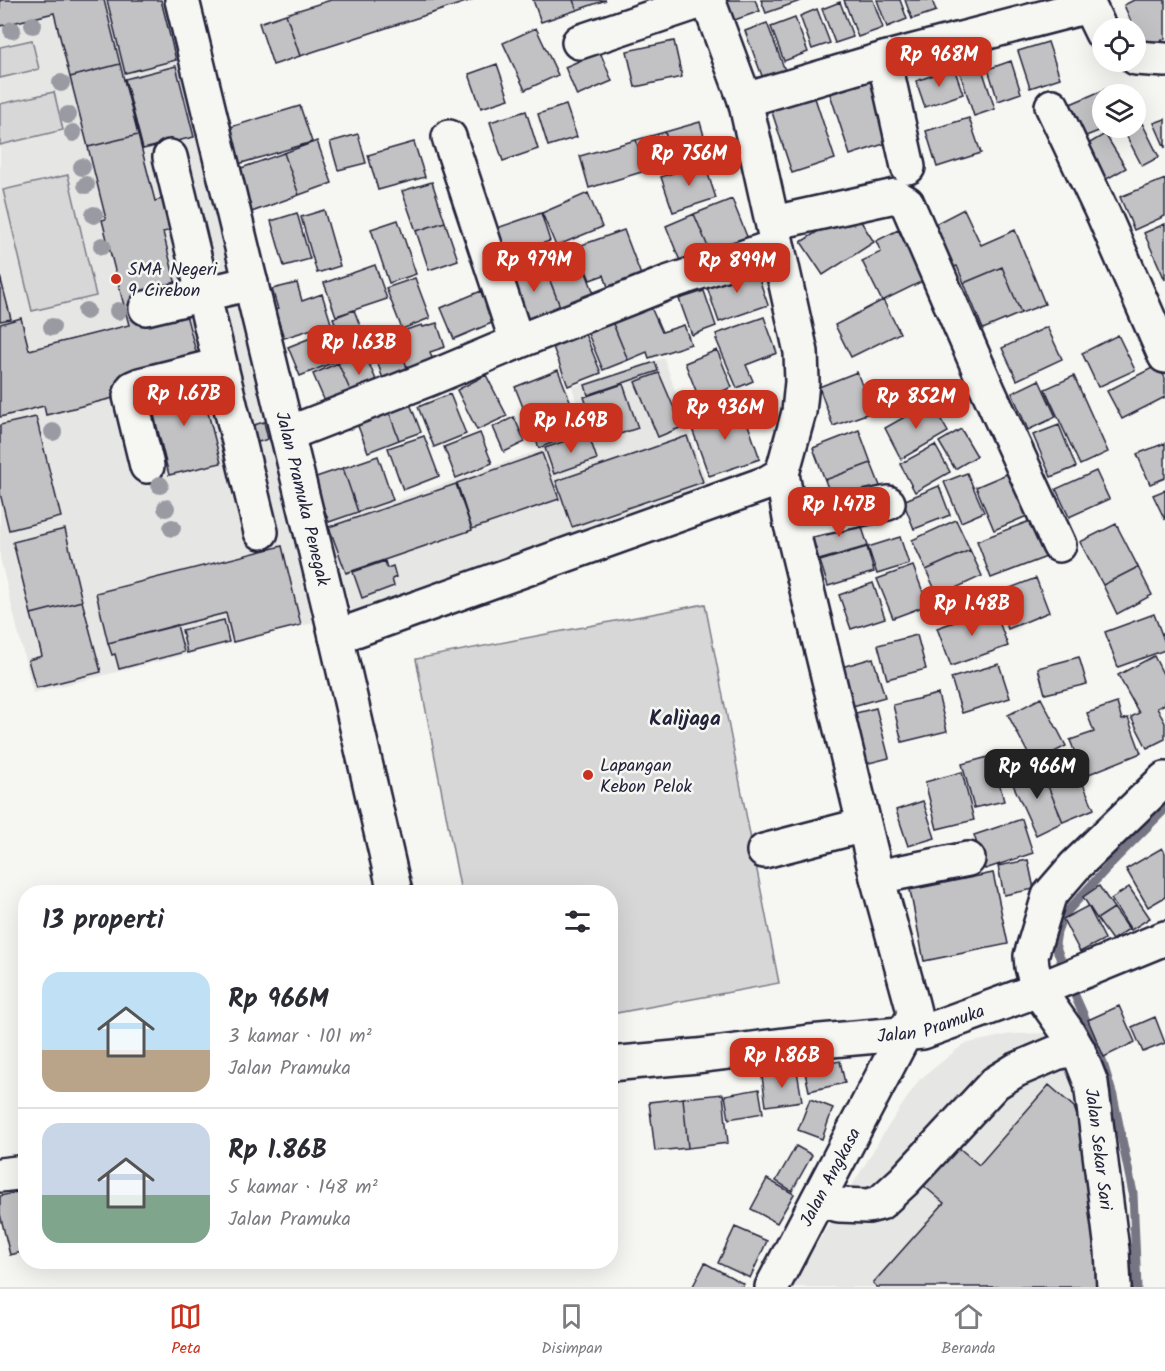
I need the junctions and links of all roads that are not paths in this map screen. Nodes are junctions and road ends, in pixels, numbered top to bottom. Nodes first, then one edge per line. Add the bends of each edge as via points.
1 (182, 0) edge
2 (704, 0) edge
3 (708, 0) edge
4 (1092, 13) edge
5 (579, 42) dead end
6 (884, 59) junction
7 (1146, 59) edge
8 (1165, 60) edge
9 (745, 100) junction
10 (1052, 106) dead end
11 (449, 137) dead end
12 (170, 158) dead end
13 (908, 167) dead end
14 (775, 235) junction
15 (251, 284) junction
16 (203, 295) junction
17 (146, 308) dead end
18 (517, 342) junction
19 (1165, 356) edge
20 (220, 365) junction
21 (291, 447) junction
22 (147, 466) dead end
23 (246, 472) junction
24 (782, 474) junction
25 (888, 503) dead end
26 (791, 524) junction
27 (261, 531) dead end
28 (1059, 545) dead end
29 (336, 637) junction
30 (1165, 779) edge
31 (864, 825) junction
32 (764, 851) dead end
33 (968, 859) dead end
34 (877, 877) junction
35 (393, 885) edge
36 (1165, 938) edge
37 (1058, 981) junction
38 (904, 1035) junction
39 (1078, 1050) junction
40 (618, 1063) edge
41 (18, 1173) edge
42 (0, 1175) edge
43 (818, 1200) junction
44 (772, 1287) edge
45 (1114, 1287) edge

1 - 15 street, Jalan Pramuka Penegak
2 - 5 street
3 - 9 street
4 - 6 street
6 - 9 street
6 - 13 street
7 - 8 street
9 - 14 street
10 - 19 street
11 - 18 street
12 - 16 street
14 - 18 street via 667,284
14 - 24 street via 801,352 802,382 799,412
14 - 28 street via 895,196 907,203
15 - 16 street
15 - 21 street, Jalan Pramuka Penegak
16 - 17 street
16 - 20 street
18 - 21 street via 431,378
20 - 22 street via 133,388 130,396
20 - 23 street
21 - 23 street
21 - 29 street, Jalan Pramuka Penegak
23 - 27 street
24 - 26 street, Jalan Angkasa
24 - 29 street via 767,483
25 - 26 street
26 - 31 street, Jalan Angkasa
29 - 35 street, Jalan Pramuka Penegak
30 - 37 street via 1049,896 1031,956 1032,967
31 - 32 street
31 - 34 street, Jalan Angkasa
33 - 34 street
34 - 38 street, Jalan Angkasa via 914,1012
36 - 37 street, Jalan Pramuka
37 - 38 street, Jalan Pramuka via 923,1032
37 - 39 street, Jalan Sekar Sari via 1069,1034
38 - 40 street, Jalan Pramuka via 809,1041
38 - 43 street, Jalan Angkasa
39 - 43 street via 1056,1053 995,1083 880,1203 839,1205
39 - 45 street, Jalan Sekar Sari via 1091,1083 1123,1250
41 - 42 street
43 - 44 street, Jalan Angkasa

